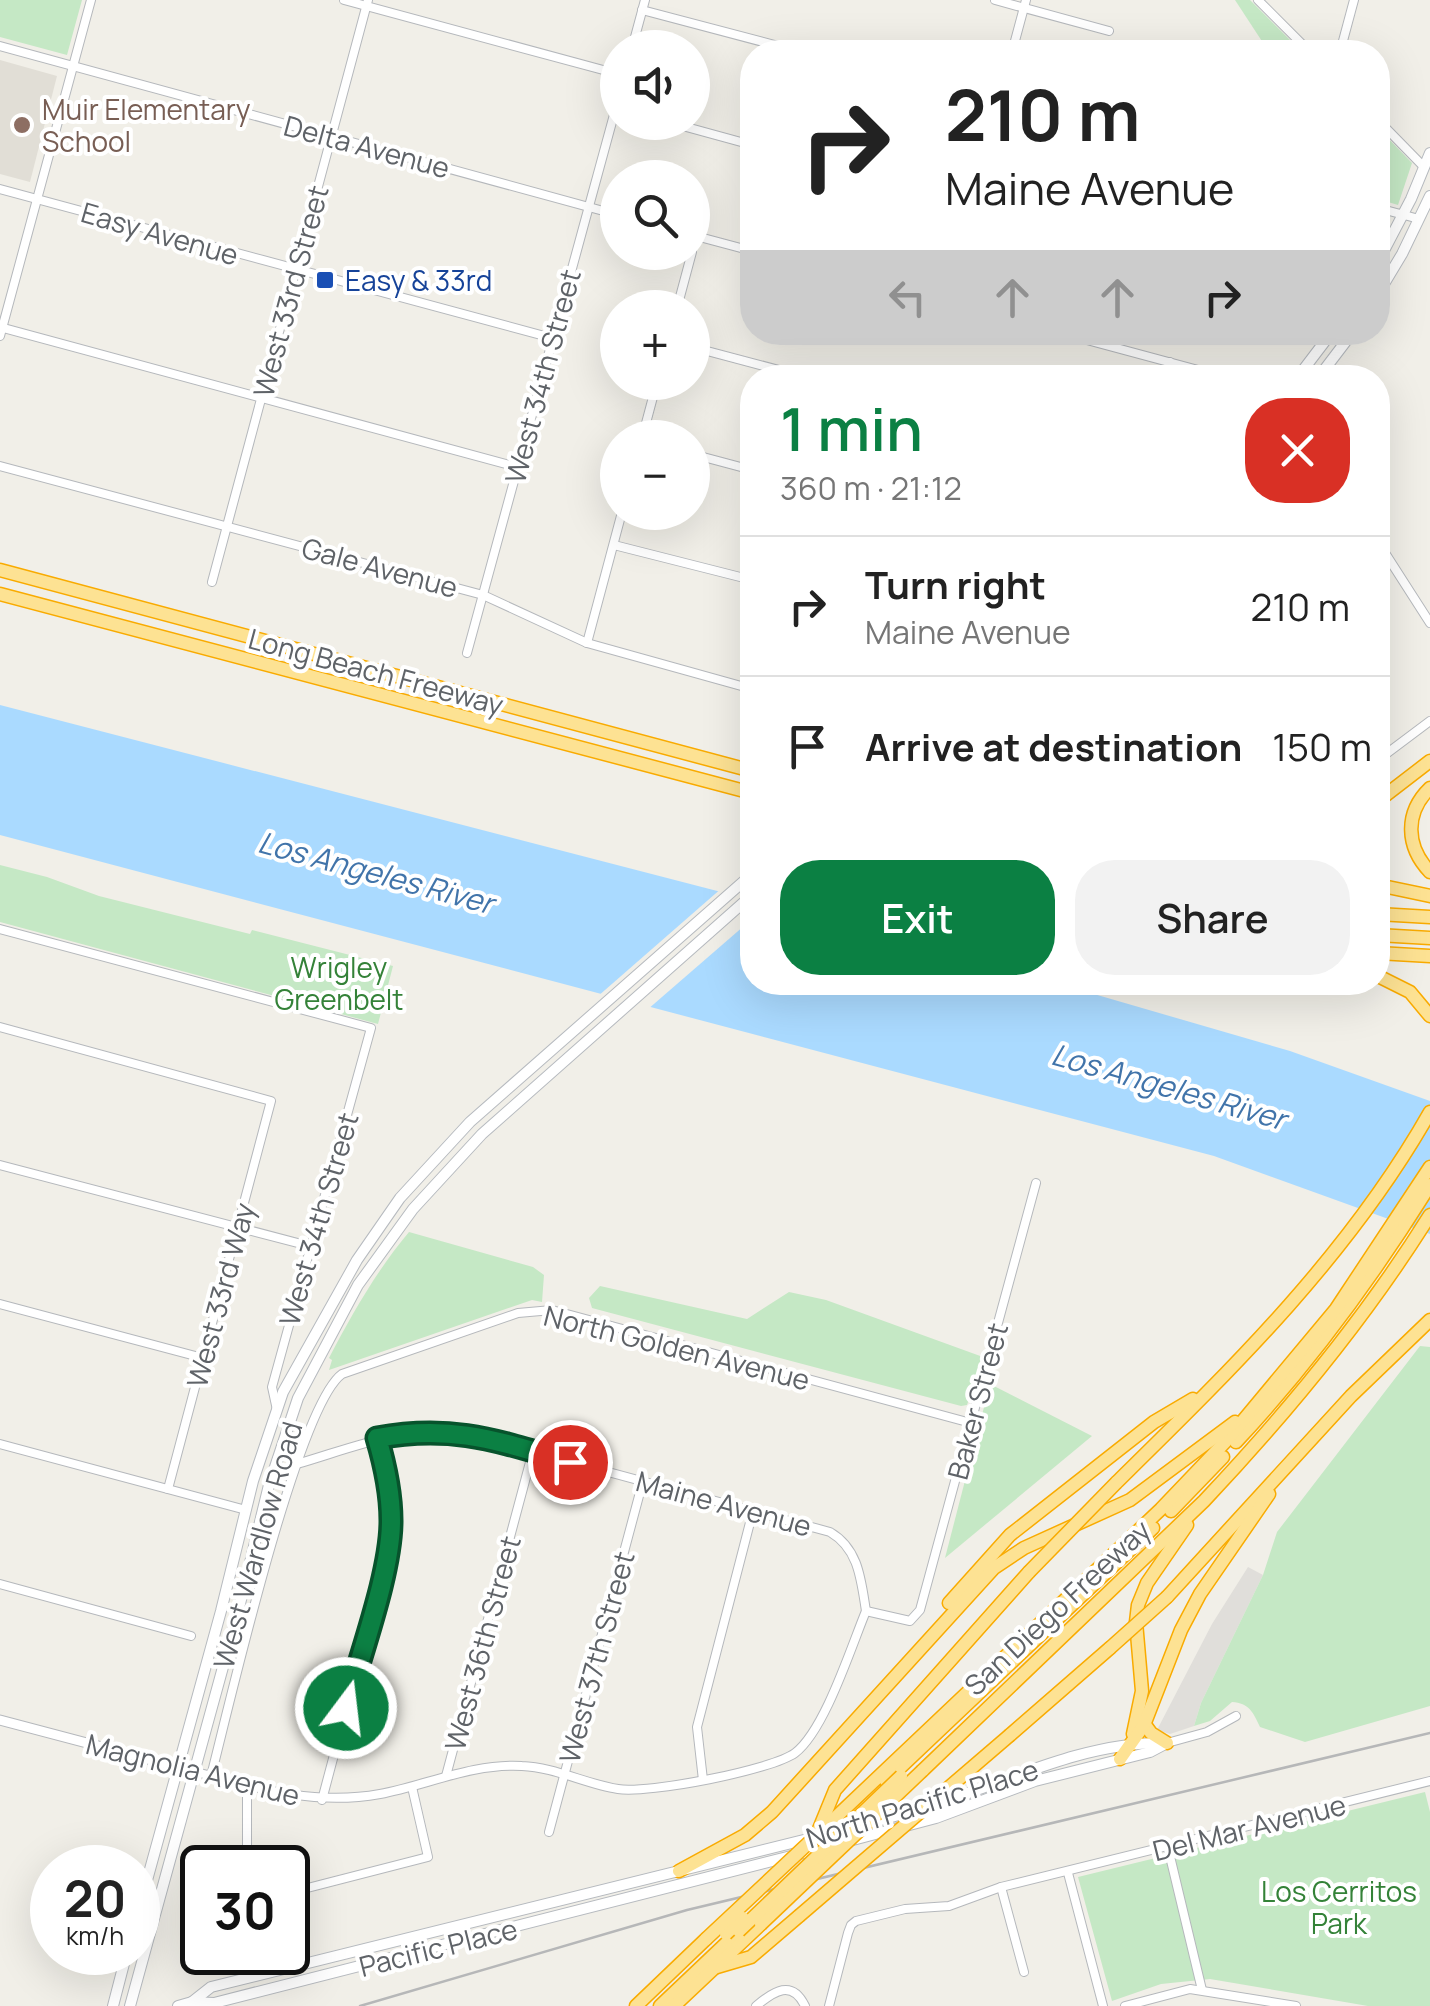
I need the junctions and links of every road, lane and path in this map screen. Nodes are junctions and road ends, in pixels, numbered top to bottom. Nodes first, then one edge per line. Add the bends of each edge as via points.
1 (91, 0) edge
2 (344, 0) edge
3 (996, 0) edge
4 (1258, 0) edge
5 (1354, 0) edge
6 (368, 3) edge
7 (1025, 4) edge
8 (644, 5) edge
9 (637, 30) edge
10 (1109, 31) dead end
11 (761, 40) edge
12 (1015, 40) edge
13 (1298, 40) edge
14 (1343, 40) edge
15 (0, 46) edge
16 (73, 68) junction
17 (600, 69) edge
18 (1390, 133) edge
19 (710, 134) edge
20 (332, 136) junction
21 (607, 140) edge
22 (740, 143) edge
23 (1430, 154) edge
24 (1424, 168) junction
25 (0, 189) edge
26 (1430, 196) edge
27 (37, 199) junction
28 (588, 207) junction
29 (600, 210) edge
30 (1390, 211) edge
31 (1403, 215) junction
32 (1420, 219) junction
33 (710, 239) edge
34 (1390, 239) edge
35 (740, 248) edge
36 (296, 271) junction
37 (1390, 273) edge
38 (1, 330) edge
39 (552, 338) junction
40 (1106, 345) edge
41 (1322, 345) edge
42 (1343, 345) edge
43 (710, 353) edge
44 (1170, 362) junction
45 (758, 365) edge
46 (1169, 365) edge
47 (1181, 365) edge
48 (1307, 365) edge
49 (1328, 365) edge
50 (261, 398) junction
51 (710, 459) edge
52 (0, 466) edge
53 (517, 467) junction
54 (740, 467) edge
55 (227, 526) junction
56 (618, 530) edge
57 (614, 544) junction
58 (1390, 561) edge
59 (0, 570) edge
60 (740, 577) edge
61 (212, 582) dead end
62 (0, 594) edge
63 (482, 595) junction
64 (1430, 623) edge
65 (588, 643) junction
66 (466, 653) dead end
67 (740, 686) edge
68 (1430, 722) edge
69 (1390, 751) edge
70 (1430, 761) edge
71 (720, 762) junction
72 (740, 762) edge
73 (740, 768) edge
74 (1430, 788) edge
75 (740, 791) edge
76 (1390, 792) edge
77 (1430, 872) edge
78 (740, 884) edge
79 (1390, 888) edge
80 (1430, 896) edge
81 (740, 906) edge
82 (1390, 915) edge
83 (1430, 917) edge
84 (0, 929) edge
85 (1390, 936) edge
86 (1430, 938) edge
87 (1390, 954) edge
88 (1430, 956) edge
89 (1390, 982) edge
90 (1430, 1016) edge
91 (0, 1027) edge
92 (1430, 1112) edge
93 (0, 1165) edge
94 (1430, 1166) edge
95 (1036, 1183) dead end
96 (1430, 1185) edge
97 (1430, 1195) edge
98 (1430, 1215) edge
99 (238, 1228) junction
100 (312, 1248) junction
101 (0, 1304) edge
102 (1349, 1311) junction
103 (1430, 1320) edge
104 (203, 1358) junction
105 (332, 1382) joint
106 (1212, 1387) junction
107 (1257, 1406) junction
108 (277, 1410) junction
109 (970, 1424) junction
110 (377, 1438) junction
111 (0, 1444) edge
112 (534, 1451) junction
113 (297, 1464) junction
114 (1276, 1478) junction
115 (643, 1482) junction
116 (168, 1489) junction
117 (1204, 1501) junction
118 (246, 1510) junction
119 (754, 1511) junction
120 (0, 1584) edge
121 (866, 1610) junction
122 (191, 1636) dead end
123 (881, 1689) junction
124 (1236, 1716) dead end
125 (0, 1720) edge
126 (1142, 1720) junction
127 (1168, 1743) junction
128 (1129, 1746) junction
129 (1120, 1759) junction
130 (177, 1768) junction
131 (193, 1771) junction
132 (564, 1775) junction
133 (211, 1776) junction
134 (446, 1776) junction
135 (703, 1780) junction
136 (1430, 1781) edge
137 (247, 1786) junction
138 (412, 1787) junction
139 (322, 1800) junction
140 (550, 1832) dead end
141 (816, 1836) junction
142 (156, 1845) edge
143 (247, 1845) edge
144 (1168, 1848) junction
145 (678, 1871) junction
146 (1068, 1872) junction
147 (685, 1885) joint
148 (310, 1887) edge
149 (1002, 1887) junction
150 (732, 1932) junction
151 (714, 1968) junction
152 (1024, 1972) dead end
153 (121, 1975) edge
154 (1202, 1990) junction
155 (192, 2002) junction
156 (113, 2006) edge
157 (130, 2006) edge
158 (178, 2006) edge
159 (636, 2006) edge
160 (650, 2006) edge
161 (660, 2006) edge
162 (674, 2006) edge
163 (756, 2006) edge
164 (805, 2006) edge
165 (829, 2006) edge
166 (1103, 2006) edge
167 (1125, 2006) edge
168 (1296, 2006) edge

1 - 16 street
2 - 6 street
3 - 7 street
4 - 13 street
5 - 14 street
6 - 17 street
6 - 20 street, West 33rd Street
7 - 10 street
7 - 12 street
8 - 9 street
8 - 11 street
15 - 16 street, Delta Avenue
16 - 20 street, Delta Avenue
16 - 27 street
18 - 24 street
19 - 22 street
20 - 28 street, Delta Avenue
20 - 36 street, West 33rd Street
21 - 28 street, West 34th Street
23 - 24 main road
24 - 31 main road
25 - 27 street, Easy Avenue
26 - 32 main road
27 - 36 street, Easy Avenue
27 - 38 street
28 - 29 street, Delta Avenue
28 - 39 street, West 34th Street
30 - 31 street
31 - 32 street
31 - 34 main road
32 - 37 main road
33 - 35 street
36 - 39 street, Easy Avenue
36 - 50 street, West 33rd Street
38 - 50 street
39 - 53 street, West 34th Street
40 - 44 street
41 - 48 main road
42 - 49 main road
43 - 45 street
44 - 46 street
44 - 47 street
50 - 53 street
50 - 55 street, West 33rd Street
51 - 54 street
52 - 55 street, Gale Avenue
53 - 63 street, West 34th Street
55 - 61 street, West 33rd Street
55 - 63 street, Gale Avenue
56 - 57 street
57 - 60 street
57 - 65 street
58 - 64 street
59 - 71 highway, Long Beach Freeway
62 - 75 highway, Long Beach Freeway
63 - 65 street, Gale Avenue
63 - 66 street, West 34th Street
65 - 67 street, Gale Avenue
68 - 69 street
70 - 76 highway
71 - 72 highway
71 - 73 highway, Long Beach Freeway
74 - 77 highway via 1415,808 1410,835
78 - 108 main road, West Wardlow Road via 470,1122 400,1198 358,1260
79 - 80 highway
81 - 131 main road, West Wardlow Road via 482,1134 413,1209 358,1285 298,1398
82 - 83 highway
84 - 100 street, West 34th Street via 371,1028
85 - 86 highway
87 - 88 highway
89 - 90 highway via 1410,992
91 - 99 street, West 33rd Way via 272,1101
92 - 106 highway via 1375,1199 1297,1299
93 - 99 street
94 - 102 highway, San Diego Freeway
95 - 109 street, Baker Street
96 - 102 highway
97 - 102 highway
98 - 102 highway, San Diego Freeway
99 - 100 street
99 - 104 street, West 33rd Way
100 - 108 street, West 34th Street via 272,1388
101 - 104 street
102 - 107 highway, San Diego Freeway
102 - 117 highway, San Diego Freeway via 1307,1386
102 - 150 highway, bridge via 1190,1492
102 - 150 highway, bridge via 1237,1453
103 - 114 highway
104 - 116 street, West 33rd Way
105 - 109 street, North Golden Avenue via 518,1313 552,1310
105 - 113 street, West Wardlow Road
106 - 123 highway via 1154,1422 1010,1535
106 - 141 highway, bridge via 1030,1572 836,1790
107 - 123 highway via 1130,1500 1008,1558
107 - 141 highway, San Diego Freeway via 1162,1509
108 - 118 main road, West Wardlow Road
109 - 121 street, Baker Street via 915,1618 901,1621
110 - 112 street, Maine Avenue via 442,1431
110 - 113 street, Maine Avenue
110 - 139 street via 390,1493 387,1554
111 - 116 street
112 - 115 street, Maine Avenue
112 - 134 street, West 36th Street
113 - 133 street, West Wardlow Road
114 - 126 highway via 1192,1608
114 - 151 highway, bridge via 1167,1597 1110,1648 751,1958
115 - 119 street, Maine Avenue
115 - 132 street, West 37th Street
116 - 118 street
117 - 126 highway via 1146,1583 1138,1605
117 - 151 highway, San Diego Freeway, bridge
118 - 130 main road, West Wardlow Road
119 - 121 street, Maine Avenue via 842,1538 856,1563
119 - 135 street via 697,1728
120 - 122 street
121 - 135 street, Magnolia Avenue via 823,1712 796,1752
123 - 145 highway via 772,1812
124 - 127 street, North Pacific Place
125 - 130 street, Magnolia Avenue
126 - 127 highway
126 - 128 highway
127 - 128 main road, North Pacific Place
127 - 129 main road, North Pacific Place
128 - 129 highway
128 - 145 main road, North Pacific Place via 1032,1768 933,1806
129 - 147 main road, North Pacific Place via 1035,1781 936,1818
130 - 131 street, Magnolia Avenue
130 - 142 main road, West Wardlow Road
131 - 133 street, Magnolia Avenue
131 - 157 main road, West Wardlow Road
132 - 134 street, Magnolia Avenue via 522,1766
132 - 135 street, Magnolia Avenue via 636,1791
132 - 140 street, West 37th Street
133 - 137 street, Magnolia Avenue
134 - 138 street, Magnolia Avenue
136 - 144 street, Del Mar Avenue
137 - 139 street, Magnolia Avenue
137 - 143 street
138 - 139 street, Magnolia Avenue
138 - 148 street via 428,1856
141 - 159 highway, San Diego Freeway, bridge
144 - 146 street, Del Mar Avenue
144 - 154 street
145 - 155 main road, Pacific Place via 211,1987
146 - 149 street, Del Mar Avenue
146 - 166 street
147 - 155 main road, Pacific Place via 214,2003
149 - 152 street
149 - 165 street, Del Mar Avenue via 948,1906 850,1924
150 - 160 highway
150 - 161 highway
151 - 162 highway, San Diego Freeway
153 - 156 main road
154 - 167 street
154 - 168 street
155 - 158 main road, Pacific Place
163 - 164 street via 787,1989

